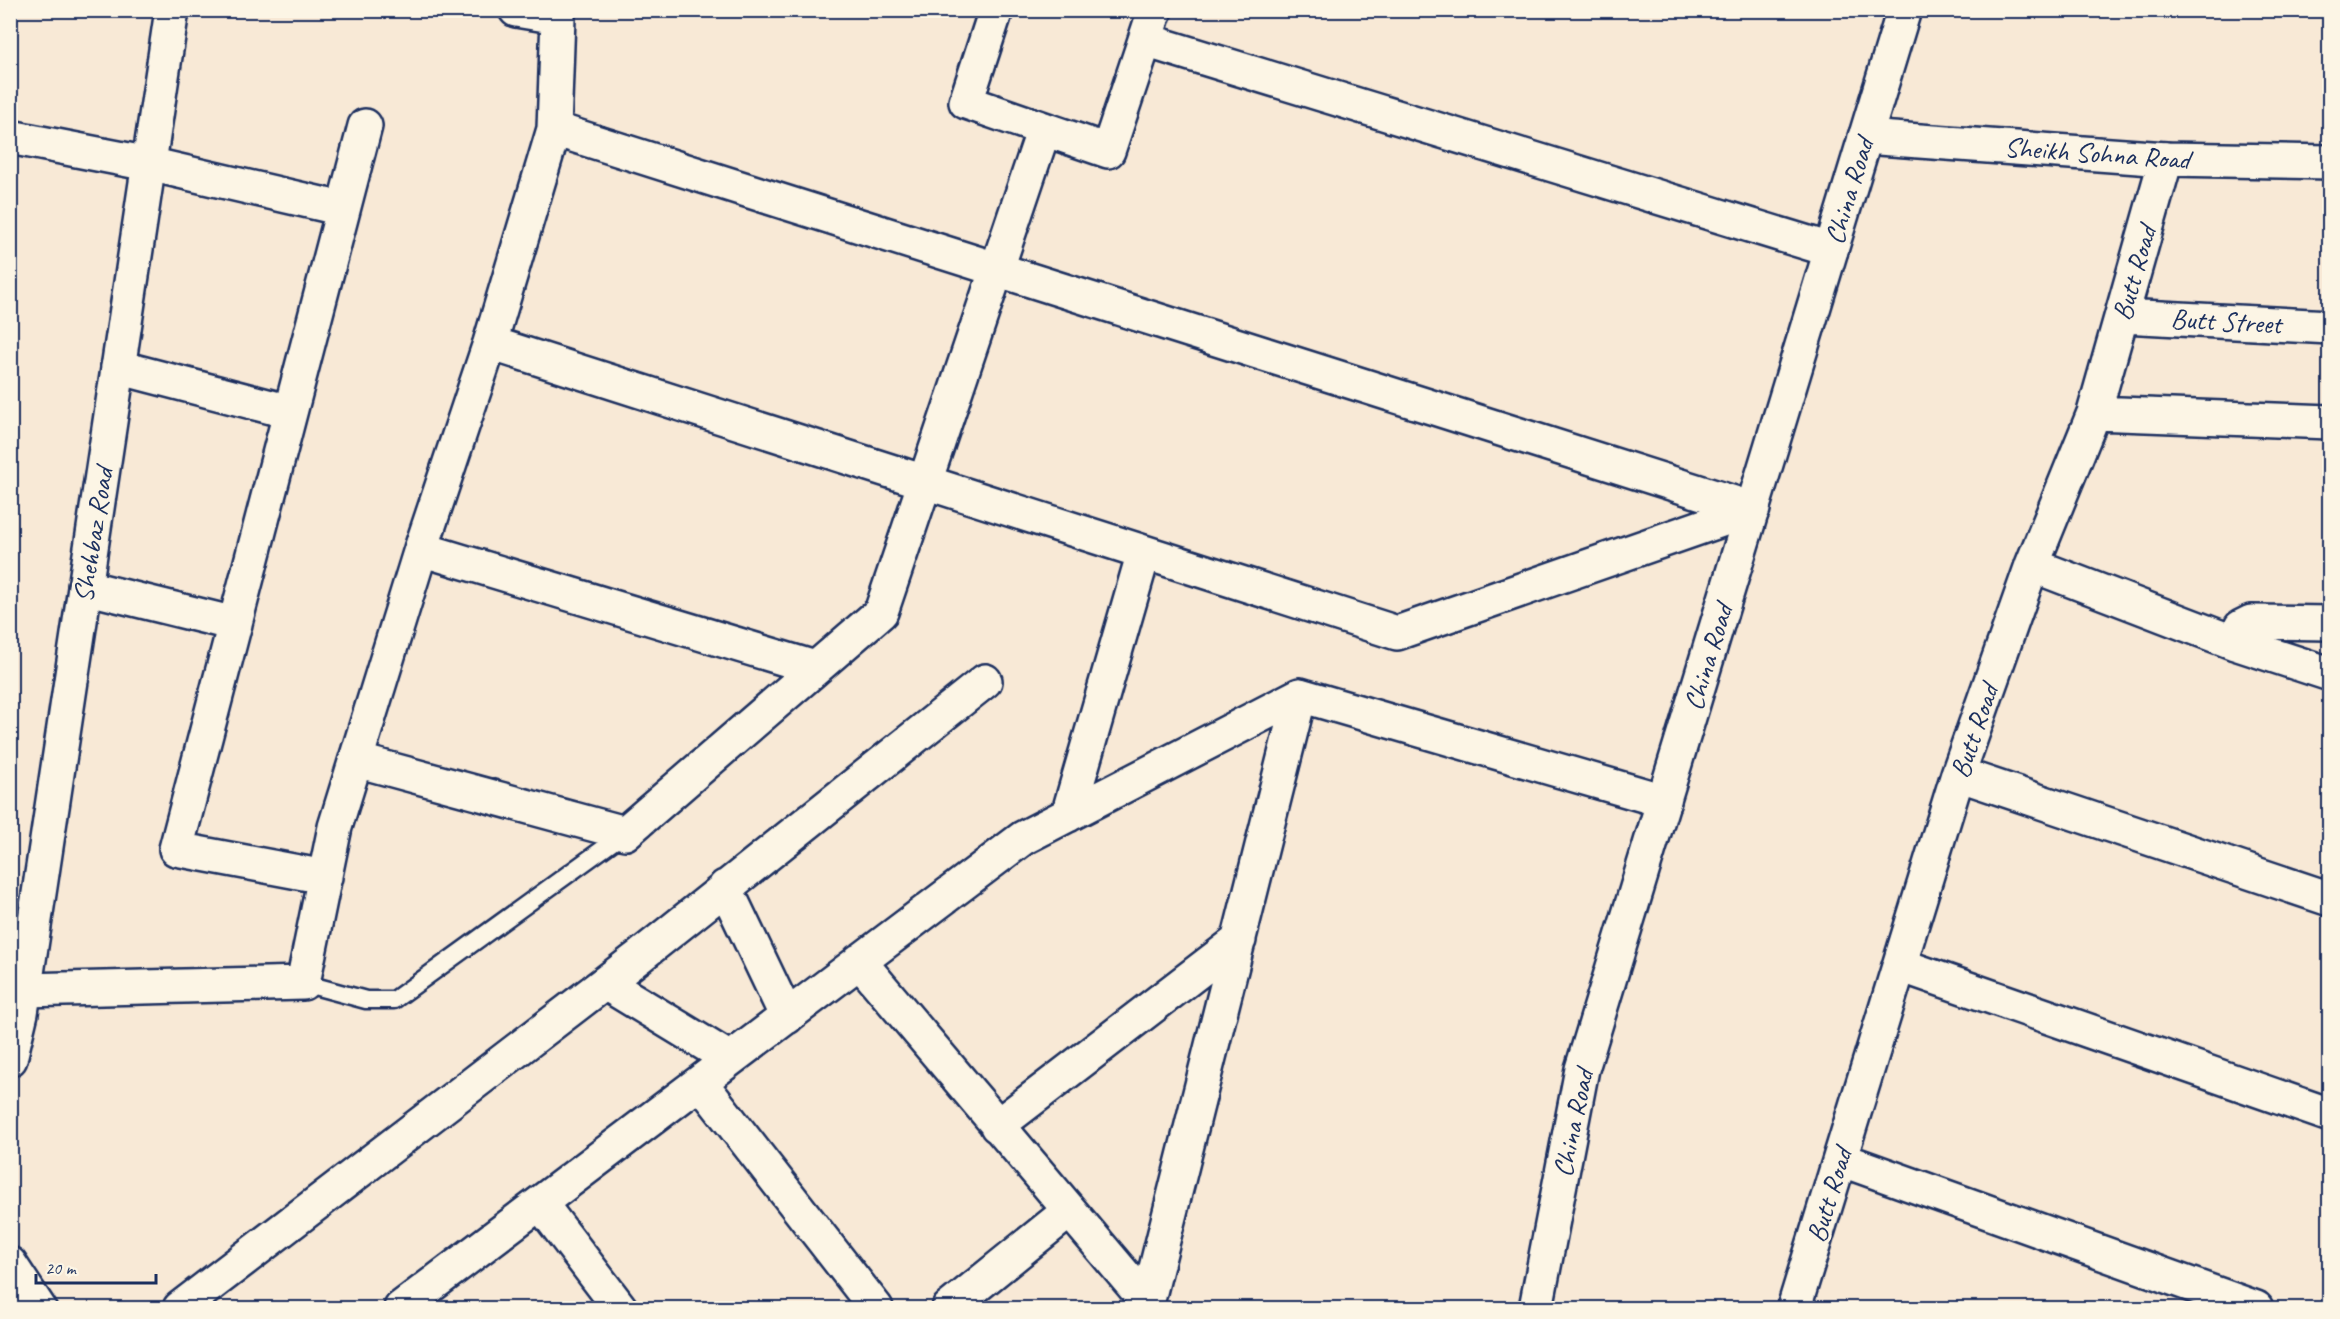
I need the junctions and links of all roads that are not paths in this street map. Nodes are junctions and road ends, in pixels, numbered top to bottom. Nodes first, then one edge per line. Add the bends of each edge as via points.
1 (172, 10) edge
2 (516, 10) edge
3 (996, 10) edge
4 (1904, 10) edge
5 (1150, 25) edge
6 (365, 126) dead end
7 (554, 129) junction
8 (1044, 129) junction
9 (10, 137) edge
10 (1865, 137) junction
11 (2166, 159) junction
12 (2330, 162) edge
13 (149, 164) junction
14 (343, 209) junction
15 (1831, 250) junction
16 (997, 269) junction
17 (2123, 316) junction
18 (2330, 327) edge
19 (490, 343) junction
20 (118, 367) junction
21 (291, 412) junction
22 (2094, 413) junction
23 (2330, 422) edge
24 (924, 481) junction
25 (1753, 509) junction
26 (421, 549) junction
27 (1144, 552) junction
28 (2032, 565) junction
29 (85, 587) junction
30 (2330, 623) edge
31 (235, 624) junction
32 (2235, 644) junction
33 (815, 668) junction
34 (2330, 674) edge
35 (986, 681) dead end
36 (1300, 695) junction
37 (356, 760) junction
38 (1958, 774) junction
39 (1664, 801) junction
40 (1068, 815) junction
41 (626, 833) junction
42 (325, 878) junction
43 (725, 887) junction
44 (2330, 899) edge
45 (1239, 940) junction
46 (859, 962) junction
47 (1900, 965) junction
48 (303, 983) junction
49 (605, 983) junction
50 (24, 990) junction
51 (787, 1017) junction
52 (10, 1059) edge
53 (730, 1059) junction
54 (700, 1082) junction
55 (2330, 1115) edge
56 (998, 1126) junction
57 (1840, 1159) junction
58 (540, 1203) junction
59 (1069, 1211) junction
60 (1147, 1306) edge
61 (180, 1308) edge
62 (401, 1308) edge
63 (620, 1308) edge
64 (876, 1308) edge
65 (949, 1308) edge
66 (1536, 1308) edge
67 (1794, 1308) edge
68 (2256, 1308) edge

1 - 13 street, Shehbaz Road
2 - 7 street via 558,17
3 - 8 street via 966,102
4 - 10 street, China Road
5 - 8 street via 1108,151
5 - 15 street
6 - 14 street
7 - 16 street
7 - 19 street
8 - 16 street
9 - 13 street
10 - 11 street, Sheikh Sohna Road
10 - 15 street, China Road
11 - 12 street, Sheikh Sohna Road
11 - 17 street, Butt Road
13 - 14 street
13 - 20 street, Shehbaz Road
14 - 21 street
15 - 25 street, China Road
16 - 24 street
16 - 25 street
17 - 18 street, Butt Street
17 - 22 street, Butt Road
19 - 24 street
19 - 26 street
20 - 21 street
20 - 29 street, Shehbaz Road
21 - 31 street
22 - 23 street
22 - 28 street, Butt Road
24 - 27 street
24 - 33 street via 881,612
25 - 27 street via 1397,633
25 - 39 street, China Road
26 - 33 street
26 - 37 street
27 - 40 street
28 - 32 street
28 - 38 street, Butt Road
29 - 31 street
29 - 50 street, Shehbaz Road
30 - 32 street via 2251,622 2241,627
31 - 42 street via 176,849
32 - 34 street
33 - 41 street
35 - 43 street
36 - 39 street
36 - 40 street
36 - 45 street
37 - 41 street
37 - 42 street via 335,827
38 - 44 street
38 - 47 street, Butt Road
39 - 66 street, China Road via 1582,1070
40 - 46 street via 1023,838
41 - 48 lane via 394,1000 366,1000
42 - 48 street
43 - 49 street
43 - 51 street
45 - 56 street
45 - 60 street
46 - 51 street
46 - 56 street
47 - 55 street
47 - 57 street, Butt Road
48 - 50 street
49 - 53 street
49 - 61 street
50 - 52 street, Shehbaz Road
51 - 53 street
53 - 54 street
54 - 58 street
54 - 64 street
56 - 59 street
57 - 67 street, Butt Road
57 - 68 street
58 - 62 street
58 - 63 street
59 - 60 street
59 - 65 street

